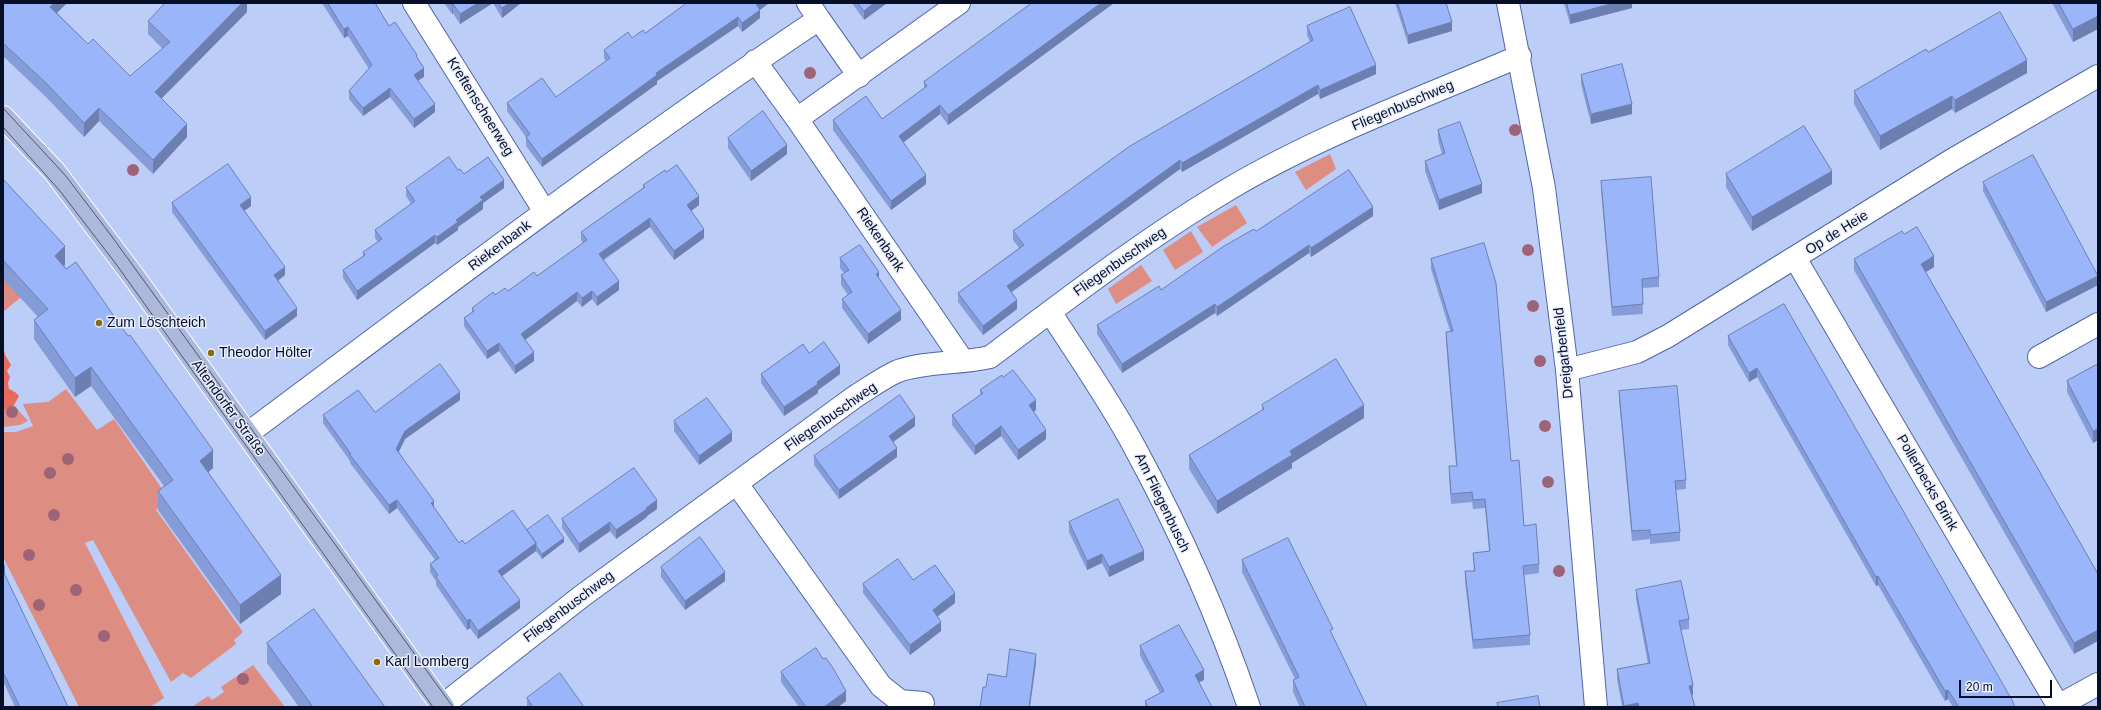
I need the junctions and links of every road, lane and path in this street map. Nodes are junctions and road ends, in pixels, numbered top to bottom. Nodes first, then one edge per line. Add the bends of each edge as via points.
1 (414, 3) edge
2 (959, 3) edge
3 (1508, 3) edge
4 (813, 11) edge
5 (1520, 56) junction
6 (755, 61) junction
7 (859, 76) junction
8 (2098, 76) edge
9 (3, 117) edge
10 (797, 120) junction
11 (546, 212) junction
12 (1795, 258) junction
13 (1050, 312) junction
14 (2098, 324) edge
15 (2039, 357) dead end
16 (963, 361) junction
17 (1567, 370) junction
18 (247, 434) junction
19 (737, 484) junction
20 (2098, 684) edge
21 (923, 703) dead end
22 (443, 706) edge
23 (2059, 706) edge
24 (1249, 707) edge
25 (1596, 707) edge

1 - 11 street, Kreftenscheerweg
2 - 7 street
3 - 5 street, Dreigarbenfeld
4 - 6 street, Riekenbank
4 - 7 street, Riekenbank
5 - 13 street, Fliegenbuschweg via 1290,156 1154,236
5 - 17 street, Dreigarbenfeld via 1544,188
6 - 10 street, Riekenbank
6 - 11 street, Riekenbank
7 - 10 street
8 - 12 street, Op de Heie via 1952,160
9 - 18 main road, Altendorfer Straße via 54,171
10 - 16 street, Riekenbank
11 - 18 street, Riekenbank
12 - 17 street, Op de Heie via 1668,336 1637,352
12 - 23 street, Pollerbecks Brink
13 - 16 street, Fliegenbuschweg via 990,357
13 - 24 street, Am Fliegenbusch via 1135,448 1166,509 1232,657
14 - 15 street
16 - 19 street, Fliegenbuschweg via 930,364 898,372 856,396
17 - 25 street, Dreigarbenfeld
18 - 22 main road, Altendorfer Straße
19 - 21 street via 881,686 900,701
19 - 22 street, Fliegenbuschweg via 582,596
20 - 23 street

